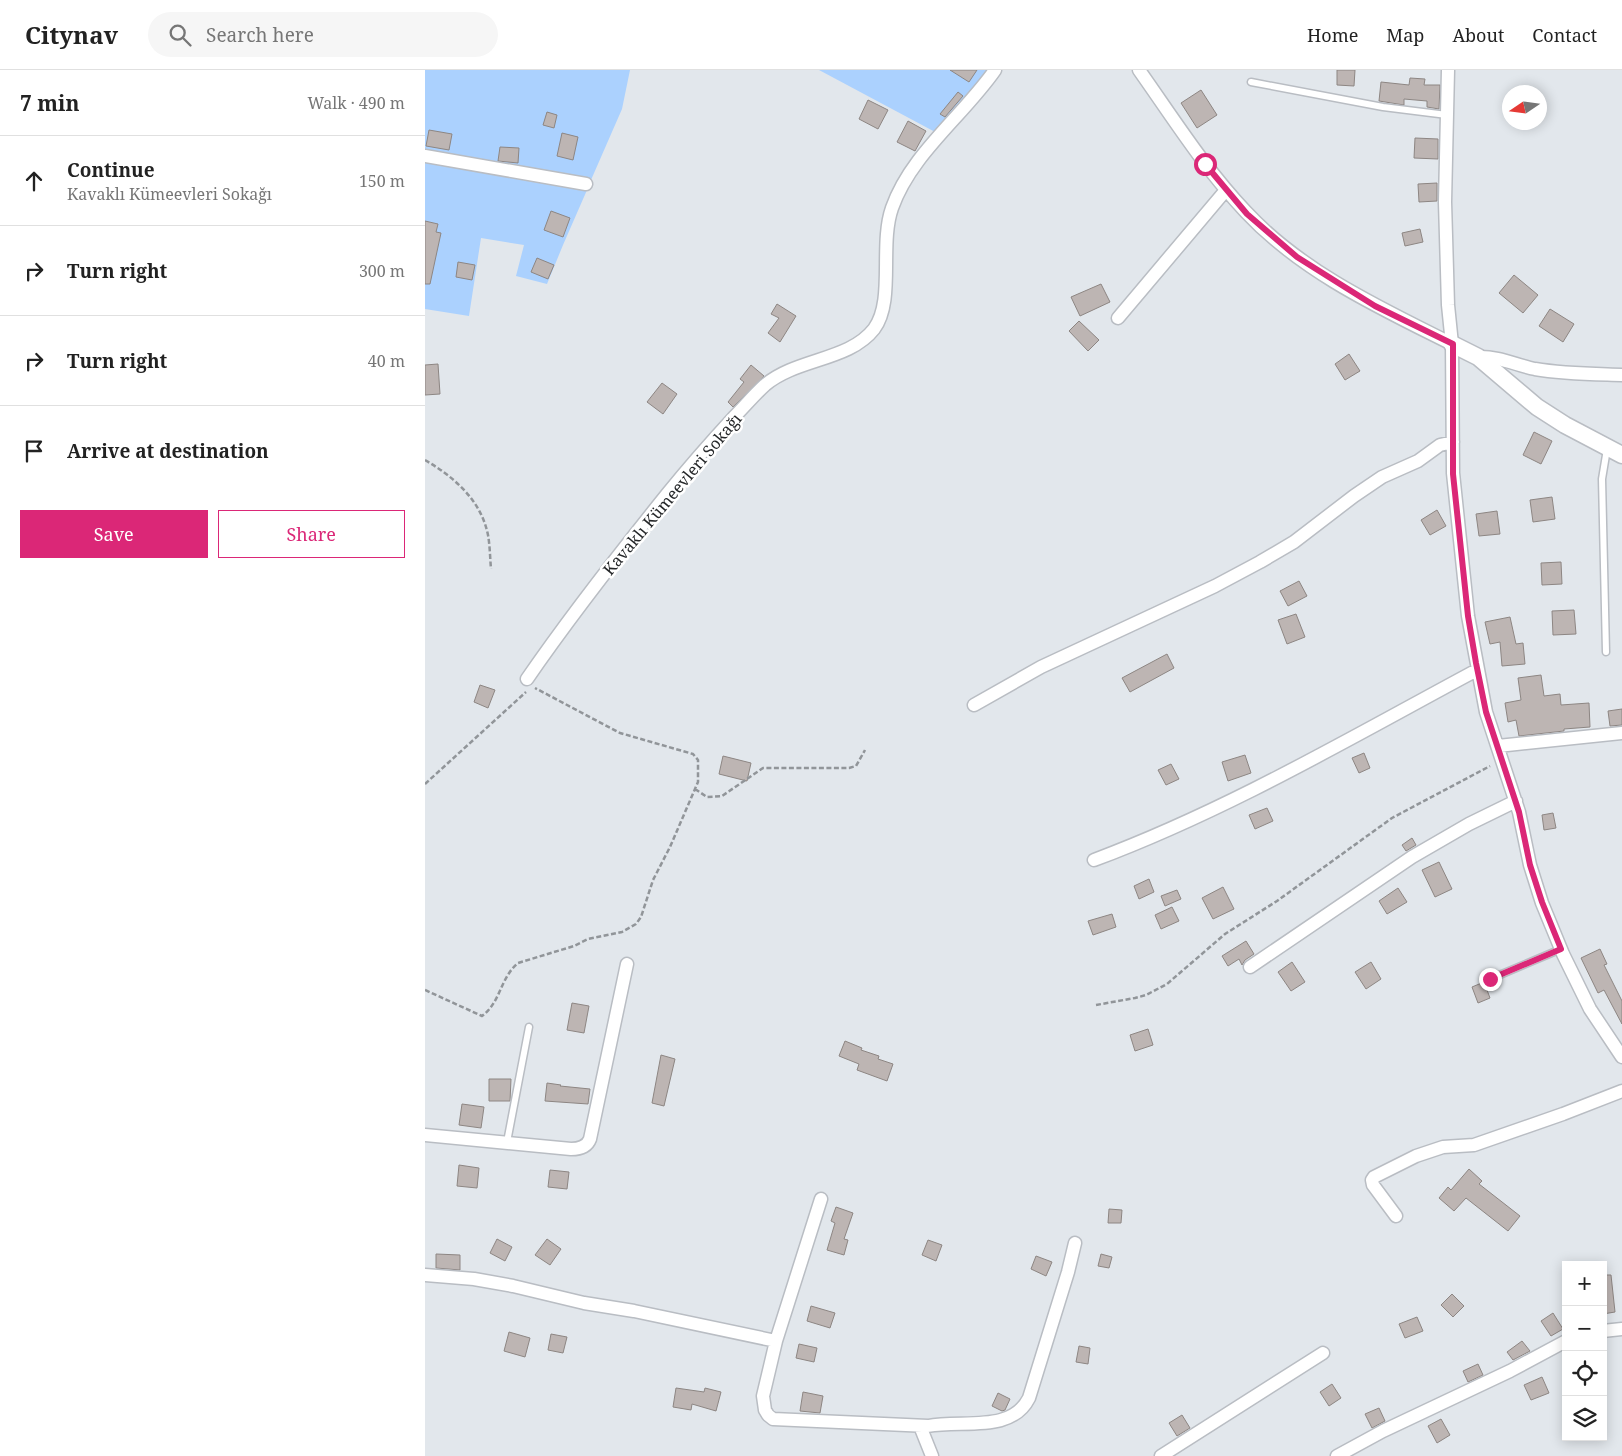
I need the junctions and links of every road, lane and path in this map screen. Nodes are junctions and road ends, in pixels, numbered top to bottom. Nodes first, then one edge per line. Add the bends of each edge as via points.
1 (995, 70) edge
2 (1139, 70) edge
3 (1448, 70) edge
4 (1251, 82) dead end
5 (1447, 115) junction
6 (425, 156) edge
7 (586, 184) dead end
8 (1226, 190) junction
9 (1118, 318) dead end
10 (1453, 344) junction
11 (1478, 357) junction
12 (1622, 375) edge
13 (1453, 442) junction
14 (1615, 451) edge
15 (425, 460) edge
16 (491, 570) dead end
17 (1606, 652) dead end
18 (1477, 670) junction
19 (527, 679) dead end
20 (974, 705) dead end
21 (1622, 733) edge
22 (1498, 746) junction
23 (865, 750) dead end
24 (1503, 760) junction
25 (425, 784) edge
26 (695, 789) junction
27 (1516, 801) junction
28 (1094, 860) dead end
29 (1561, 949) junction
30 (627, 964) dead end
31 (1250, 967) dead end
32 (1490, 979) dead end
33 (425, 990) edge
34 (1096, 1005) dead end
35 (529, 1027) dead end
36 (1621, 1053) edge
37 (1622, 1091) edge
38 (425, 1135) edge
39 (507, 1142) junction
40 (821, 1199) dead end
41 (1396, 1216) dead end
42 (1075, 1242) dead end
43 (425, 1276) edge
44 (1622, 1329) edge
45 (1607, 1331) edge
46 (776, 1341) junction
47 (1562, 1342) edge
48 (1323, 1353) dead end
49 (921, 1426) junction
50 (932, 1456) edge
51 (1161, 1456) edge
52 (1337, 1456) edge

1 - 19 street, Kavaklı Kümeevleri Sokağı via 916,166 898,195 887,228 882,314 873,330 856,346 792,368 763,386 703,450 555,638
2 - 8 street
3 - 5 street
4 - 5 lane via 1383,107
5 - 10 street via 1446,230 1448,305
6 - 7 street
8 - 9 street
8 - 10 street via 1247,214 1297,257 1375,306
10 - 11 street
10 - 13 street
11 - 12 street via 1490,356 1551,372
11 - 14 street via 1537,407
13 - 18 street via 1461,553
13 - 20 street via 1440,445 1418,461 1382,477 1294,542 1260,562 1041,667
14 - 17 lane via 1602,479
15 - 16 path via 464,489 480,513 488,534
18 - 22 street via 1486,712
18 - 28 street via 1253,790 1194,819
21 - 22 street
22 - 24 street
23 - 26 path via 856,766 849,768 763,768 722,796 707,797
24 - 27 street
24 - 34 path via 1392,818 1277,901 1225,934 1167,984 1146,995
25 - 26 path via 533,687 620,733 693,754 699,768
26 - 33 path via 636,924 622,932 588,939 518,963 511,968 496,999 482,1016
27 - 29 street via 1530,865
27 - 31 street via 1412,857
29 - 32 lane
29 - 36 street via 1591,1009
30 - 39 street via 589,1143 576,1149
35 - 39 lane
37 - 41 street via 1474,1145 1433,1149 1383,1171 1374,1177 1373,1185
38 - 39 street
40 - 46 street
42 - 49 street via 1026,1406 1010,1418 989,1422
43 - 46 street via 513,1286
44 - 45 street
46 - 49 street via 763,1396 765,1410 773,1419
47 - 52 street
48 - 51 street
49 - 50 street

